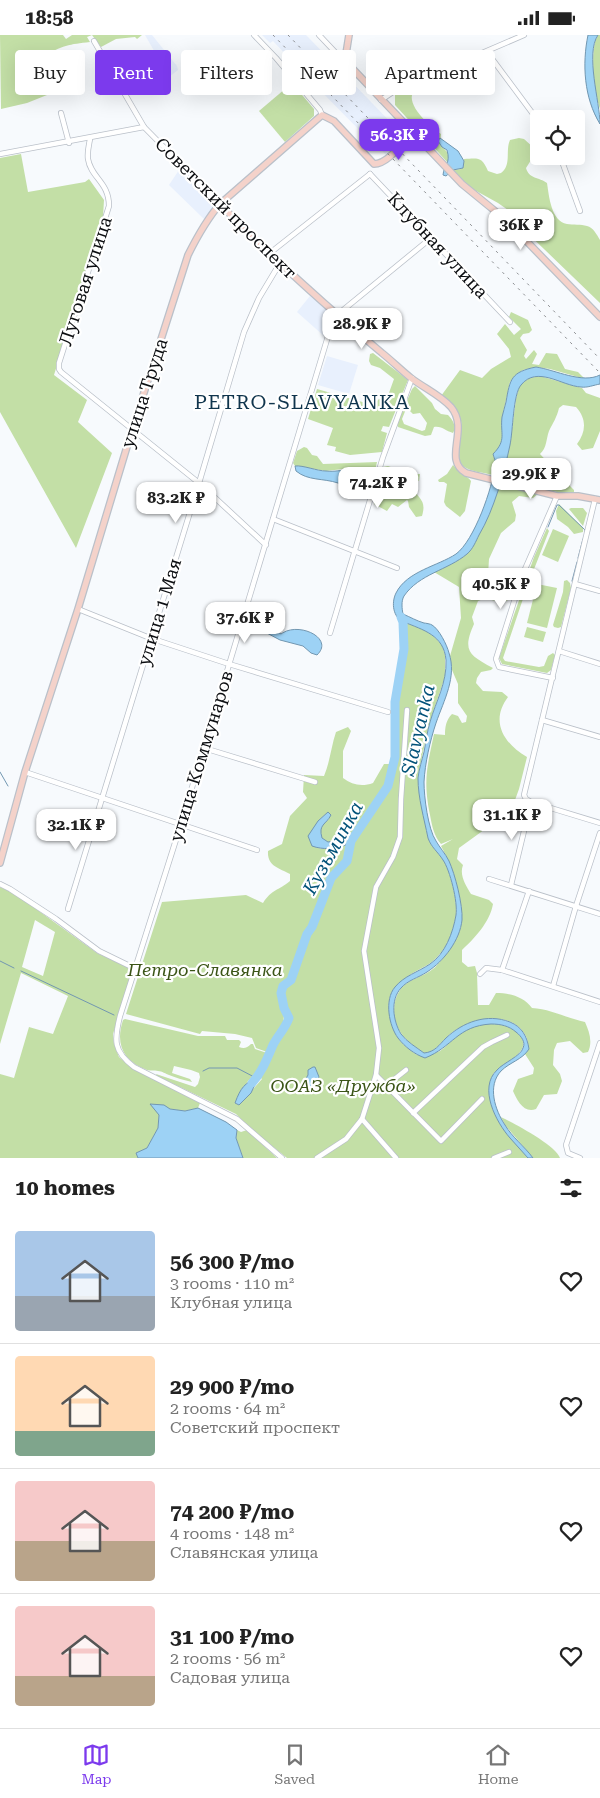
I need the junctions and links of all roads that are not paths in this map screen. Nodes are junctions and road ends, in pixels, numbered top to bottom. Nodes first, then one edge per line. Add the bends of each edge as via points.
1 (254, 35) edge
2 (319, 35) edge
3 (349, 35) edge
4 (524, 35) edge
5 (94, 41) dead end
6 (333, 50) edge
7 (346, 50) edge
8 (491, 50) edge
9 (495, 63) edge
10 (356, 72) edge
11 (389, 95) edge
12 (382, 100) junction
13 (531, 110) edge
14 (61, 113) dead end
15 (322, 115) junction
16 (144, 127) junction
17 (412, 133) junction
18 (90, 139) junction
19 (69, 143) junction
20 (0, 154) edge
21 (374, 164) junction
22 (563, 165) edge
23 (370, 174) junction
24 (220, 204) junction
25 (580, 211) dead end
26 (430, 238) junction
27 (270, 253) junction
28 (280, 263) junction
29 (336, 314) junction
30 (600, 317) edge
31 (510, 322) dead end
32 (412, 378) junction
33 (132, 430) junction
34 (199, 483) junction
35 (557, 496) junction
36 (597, 500) edge
37 (273, 519) junction
38 (266, 545) junction
39 (356, 552) junction
40 (397, 568) dead end
41 (575, 584) junction
42 (600, 591) edge
43 (78, 609) junction
44 (330, 633) dead end
45 (150, 638) junction
46 (559, 651) junction
47 (229, 664) junction
48 (600, 664) edge
49 (552, 678) junction
50 (407, 710) dead end
51 (388, 712) dead end
52 (542, 720) junction
53 (600, 737) edge
54 (204, 748) junction
55 (25, 772) junction
56 (315, 781) dead end
57 (102, 798) junction
58 (531, 802) junction
59 (600, 823) edge
60 (181, 824) junction
61 (600, 833) edge
62 (257, 850) dead end
63 (0, 863) edge
64 (489, 879) dead end
65 (0, 884) edge
66 (511, 885) junction
67 (529, 891) junction
68 (576, 906) junction
69 (68, 909) dead end
70 (600, 914) edge
71 (136, 969) junction
72 (502, 970) junction
73 (480, 974) dead end
74 (553, 986) junction
75 (600, 1002) edge
76 (507, 1035) dead end
77 (600, 1043) edge
78 (406, 1070) dead end
79 (376, 1075) junction
80 (386, 1085) junction
81 (482, 1099) dead end
82 (414, 1113) junction
83 (362, 1119) junction
84 (509, 1152) dead end
85 (282, 1158) edge
86 (317, 1158) edge
87 (396, 1158) edge
88 (494, 1158) edge
89 (580, 1158) edge

1 - 15 street via 276,57
2 - 6 street
3 - 7 street
4 - 8 street
5 - 16 street, Советский проспект
9 - 13 street
10 - 12 street
11 - 12 street
12 - 17 street
14 - 19 street
15 - 21 street via 334,121
15 - 24 street, улица Труда
16 - 18 street
16 - 24 street, Советский проспект
17 - 21 street via 390,156
17 - 30 street via 471,193 506,220
18 - 19 street
18 - 33 street, Луговая улица via 87,157 105,187 109,206 59,369
19 - 20 street
21 - 23 street
22 - 25 street
23 - 26 street, Клубная улица
23 - 27 street
24 - 27 street, Советский проспект
24 - 33 street, улица Труда via 188,255
26 - 29 street
26 - 31 street, Клубная улица
27 - 28 street, Советский проспект
28 - 29 street, Советский проспект
28 - 34 street, улица 1 Мая via 258,298 244,332
29 - 32 street, Советский проспект
29 - 37 street, улица Коммунаров
32 - 35 street, Советский проспект via 446,403 457,416 458,466 466,473
32 - 39 street via 383,457
33 - 34 street
33 - 43 street, улица Труда
34 - 38 street
34 - 45 street, улица 1 Мая
35 - 36 street
35 - 49 street via 522,576 496,659 499,667
36 - 41 street
37 - 38 street, улица Коммунаров
37 - 39 street
38 - 47 street, улица Коммунаров
39 - 40 street
39 - 44 street
41 - 42 street
41 - 46 street
43 - 45 street
43 - 55 street, улица Труда
45 - 47 street
45 - 57 street, улица 1 Мая
46 - 48 street
46 - 49 street
47 - 51 street
47 - 54 street, улица Коммунаров
49 - 52 street
50 - 79 street via 400,837 376,887 364,951 379,1048
52 - 53 street
52 - 58 street via 525,790 526,799
54 - 56 street
54 - 60 street, улица Коммунаров
55 - 57 street
55 - 63 street, улица Труда
57 - 60 street
57 - 69 street, улица 1 Мая
58 - 59 street
58 - 66 street
60 - 62 street
60 - 71 street, улица Коммунаров
61 - 68 street
64 - 66 street
65 - 71 street via 99,951
66 - 67 street
67 - 68 street
67 - 72 street
68 - 70 street
68 - 74 street
71 - 85 street, улица Коммунаров via 116,1031 121,1057 134,1067 237,1119
72 - 73 street via 486,968
72 - 74 street
74 - 75 street
76 - 82 street via 483,1047
77 - 89 street via 566,1145 568,1153
78 - 80 street
79 - 80 street
79 - 83 street
80 - 82 street
81 - 82 street via 441,1141
83 - 86 street via 346,1139
83 - 87 street
84 - 88 street

